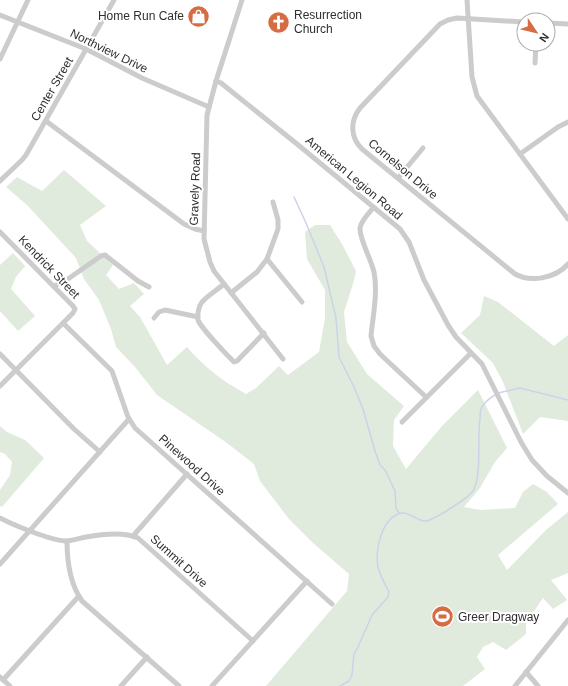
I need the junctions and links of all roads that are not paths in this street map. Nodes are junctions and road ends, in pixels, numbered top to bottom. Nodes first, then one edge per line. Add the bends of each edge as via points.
1 (28, 0) edge
2 (114, 0) edge
3 (242, 0) edge
4 (468, 0) edge
5 (0, 15) edge
6 (468, 19) junction
7 (516, 22) edge
8 (17, 23) junction
9 (556, 23) edge
10 (568, 24) edge
11 (86, 49) junction
12 (536, 52) edge
13 (0, 59) edge
14 (535, 63) dead end
15 (216, 81) junction
16 (209, 107) junction
17 (46, 121) junction
18 (568, 122) edge
19 (423, 148) dead end
20 (520, 154) junction
21 (398, 178) junction
22 (0, 181) edge
23 (273, 202) dead end
24 (373, 208) junction
25 (568, 219) edge
26 (204, 231) junction
27 (0, 232) edge
28 (267, 260) junction
29 (568, 264) edge
30 (224, 284) junction
31 (54, 286) junction
32 (149, 287) dead end
33 (231, 293) junction
34 (302, 302) dead end
35 (198, 317) junction
36 (154, 318) dead end
37 (63, 323) junction
38 (264, 334) junction
39 (472, 353) junction
40 (0, 354) edge
41 (283, 358) dead end
42 (16, 370) junction
43 (0, 386) edge
44 (426, 397) junction
45 (129, 419) junction
46 (402, 422) dead end
47 (100, 452) junction
48 (187, 474) junction
49 (568, 493) edge
50 (0, 518) edge
51 (30, 530) junction
52 (133, 536) junction
53 (67, 540) junction
54 (0, 564) edge
55 (307, 581) junction
56 (79, 596) junction
57 (332, 604) dead end
58 (568, 620) edge
59 (253, 641) junction
60 (147, 657) junction
61 (526, 672) junction
62 (2, 679) edge
63 (10, 686) edge
64 (121, 686) edge
65 (179, 686) edge
66 (212, 686) edge
67 (515, 686) edge
68 (538, 686) edge

1 - 8 street
2 - 11 street, Center Street
3 - 15 street, Gravely Road
4 - 6 street
5 - 8 street, Northview Drive
6 - 7 street, Cornelson Drive
6 - 20 street via 475,90
6 - 21 street, Cornelson Drive via 454,18 440,24 354,116 352,130 357,144
8 - 11 street, Northview Drive
8 - 13 street
9 - 10 street
11 - 16 street, Northview Drive via 144,79
11 - 17 street, Center Street
12 - 14 street
15 - 16 street, Gravely Road
15 - 24 street, American Legion Road
16 - 26 street, Gravely Road
17 - 22 street, Center Street via 22,160
17 - 26 street via 184,224
18 - 20 street
19 - 21 street
20 - 25 street
21 - 29 street, Cornelson Drive via 518,275 530,278 552,276
23 - 28 street via 278,228
24 - 39 street, American Legion Road via 395,224 407,238 424,280 448,325
24 - 44 street via 360,227 374,273 373,342 380,354
26 - 30 street, Gravely Road via 210,262
27 - 31 street, Kendrick Street
28 - 33 street via 257,272
28 - 34 street
30 - 33 street, Gravely Road
30 - 35 street via 202,302
31 - 32 street via 105,255
31 - 37 street, Kendrick Street via 74,307 73,313
33 - 38 street, Gravely Road
35 - 36 street via 164,310
35 - 38 street via 204,328 234,362
37 - 42 street, Kendrick Street
37 - 45 street, Pinewood Drive via 112,371
38 - 41 street, Gravely Road
39 - 44 street
39 - 49 street, American Legion Road via 482,364 532,460
40 - 42 street
42 - 43 street, Kendrick Street
42 - 47 street
44 - 46 street
45 - 47 street
45 - 48 street, Pinewood Drive via 135,428
47 - 51 street
48 - 52 street
48 - 55 street, Pinewood Drive
50 - 51 street, Summit Drive
51 - 53 street, Summit Drive
51 - 54 street
52 - 53 street, Summit Drive via 100,535
52 - 59 street, Summit Drive via 143,541
53 - 56 street via 68,566
55 - 57 street, Pinewood Drive
55 - 59 street
56 - 60 street via 86,605
56 - 62 street
58 - 61 street
59 - 66 street
60 - 64 street
60 - 65 street
61 - 67 street
61 - 68 street
62 - 63 street

